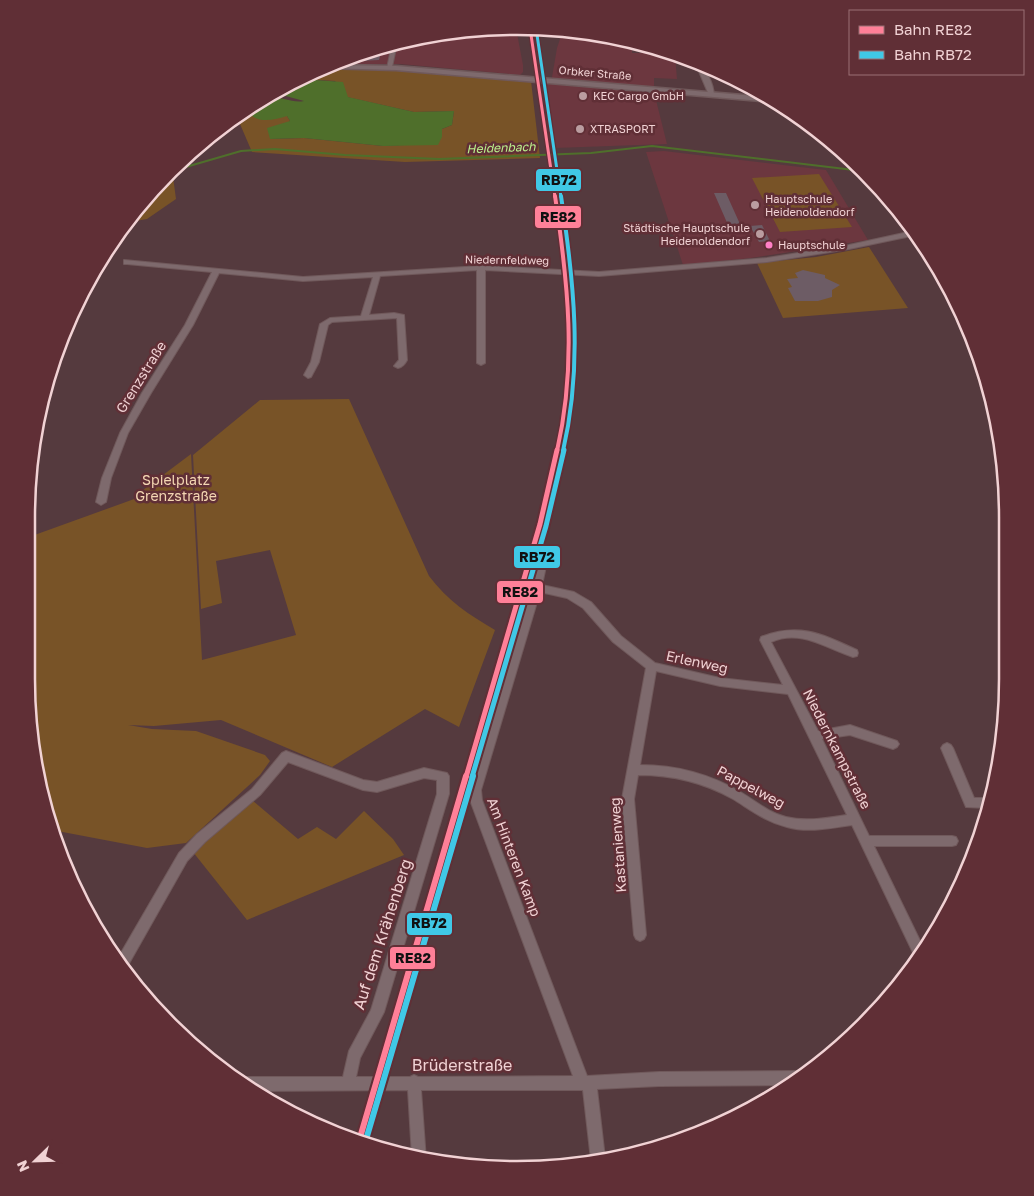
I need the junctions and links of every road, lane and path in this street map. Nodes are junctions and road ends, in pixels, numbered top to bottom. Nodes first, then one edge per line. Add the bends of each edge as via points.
1 (393, 51) edge
2 (346, 67) edge
3 (389, 67) junction
4 (703, 73) edge
5 (712, 95) junction
6 (756, 99) edge
7 (907, 235) edge
8 (127, 262) dead end
9 (481, 268) junction
10 (216, 271) junction
11 (377, 275) junction
12 (364, 318) junction
13 (481, 363) dead end
14 (398, 366) dead end
15 (308, 375) dead end
16 (100, 502) dead end
17 (544, 552) dead end
18 (536, 588) junction
19 (853, 653) dead end
20 (652, 666) junction
21 (791, 690) junction
22 (815, 736) junction
23 (894, 744) dead end
24 (947, 748) dead end
25 (632, 770) junction
26 (983, 803) edge
27 (855, 819) junction
28 (866, 841) junction
29 (952, 841) dead end
30 (640, 935) dead end
31 (917, 948) edge
32 (125, 958) edge
33 (788, 1078) edge
34 (414, 1082) junction
35 (348, 1083) junction
36 (585, 1083) junction
37 (256, 1084) edge
38 (418, 1151) edge
39 (597, 1154) edge

1 - 3 street
2 - 3 street, Orbker Straße
3 - 5 street, Orbker Straße
4 - 5 street
5 - 6 street, Orbker Straße
7 - 9 street, Niedernfeldweg via 849,248 764,260 599,274
8 - 10 street, Niedernfeldweg
9 - 11 street, Niedernfeldweg
9 - 13 street
10 - 11 street, Niedernfeldweg via 303,278
10 - 16 street, Grenzstraße via 186,332 144,394 119,441
11 - 12 street
12 - 14 street via 401,317 403,360
12 - 15 street via 330,320 324,324 315,362
17 - 18 street, Am Hinteren Kamp
18 - 20 street, Erlenweg via 570,595 587,605 617,639
18 - 36 street, Am Hinteren Kamp via 475,790 476,800
19 - 21 street, Niedernkampstraße via 801,632 764,640
20 - 21 street, Erlenweg via 720,682
20 - 25 street, Kastanienweg
21 - 22 street, Niedernkampstraße
22 - 23 street via 850,730
22 - 27 street, Niedernkampstraße
24 - 26 street via 970,803
25 - 27 street, Pappelweg via 690,773 719,785 778,820 818,825
25 - 30 street, Kastanienweg via 628,799
27 - 28 street, Niedernkampstraße
28 - 29 street
28 - 31 street, Niedernkampstraße
32 - 35 street, Auf dem Krähenberg via 183,857 256,792 286,756 363,785 377,787 424,773 443,776 443,794 377,1012 354,1056
33 - 36 street, Brüderstraße
34 - 35 street, Brüderstraße
34 - 36 street, Brüderstraße
34 - 38 street
35 - 37 street, Brüderstraße
36 - 39 street

